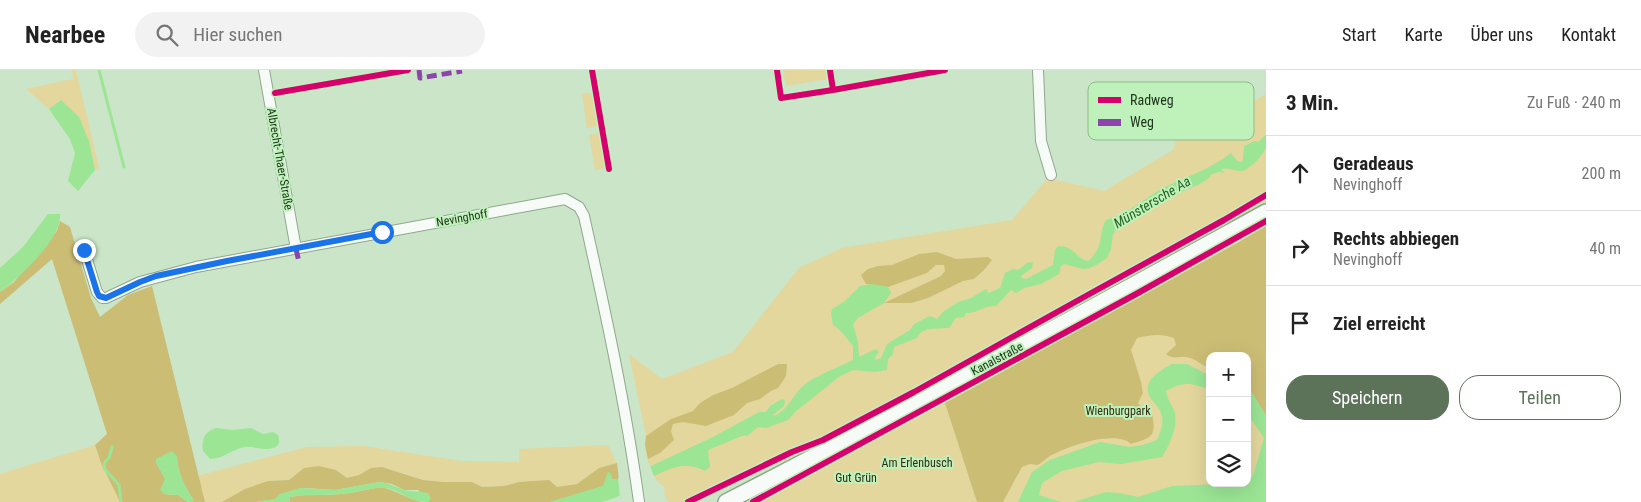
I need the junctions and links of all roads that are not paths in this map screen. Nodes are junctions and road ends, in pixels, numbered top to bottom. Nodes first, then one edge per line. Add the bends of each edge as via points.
1 (264, 70) edge
2 (1038, 70) edge
3 (1051, 175) dead end
4 (1266, 212) edge
5 (296, 248) junction
6 (84, 250) dead end
7 (639, 502) edge
8 (726, 502) edge

1 - 5 street, Albrecht-Thaer-Straße
2 - 3 street via 1041,141
4 - 8 main road, Kanalstraße via 916,404
5 - 6 street, Nevinghoff via 156,276 106,298 97,292
5 - 7 street, Nevinghoff via 554,200 572,202 584,216 605,310

